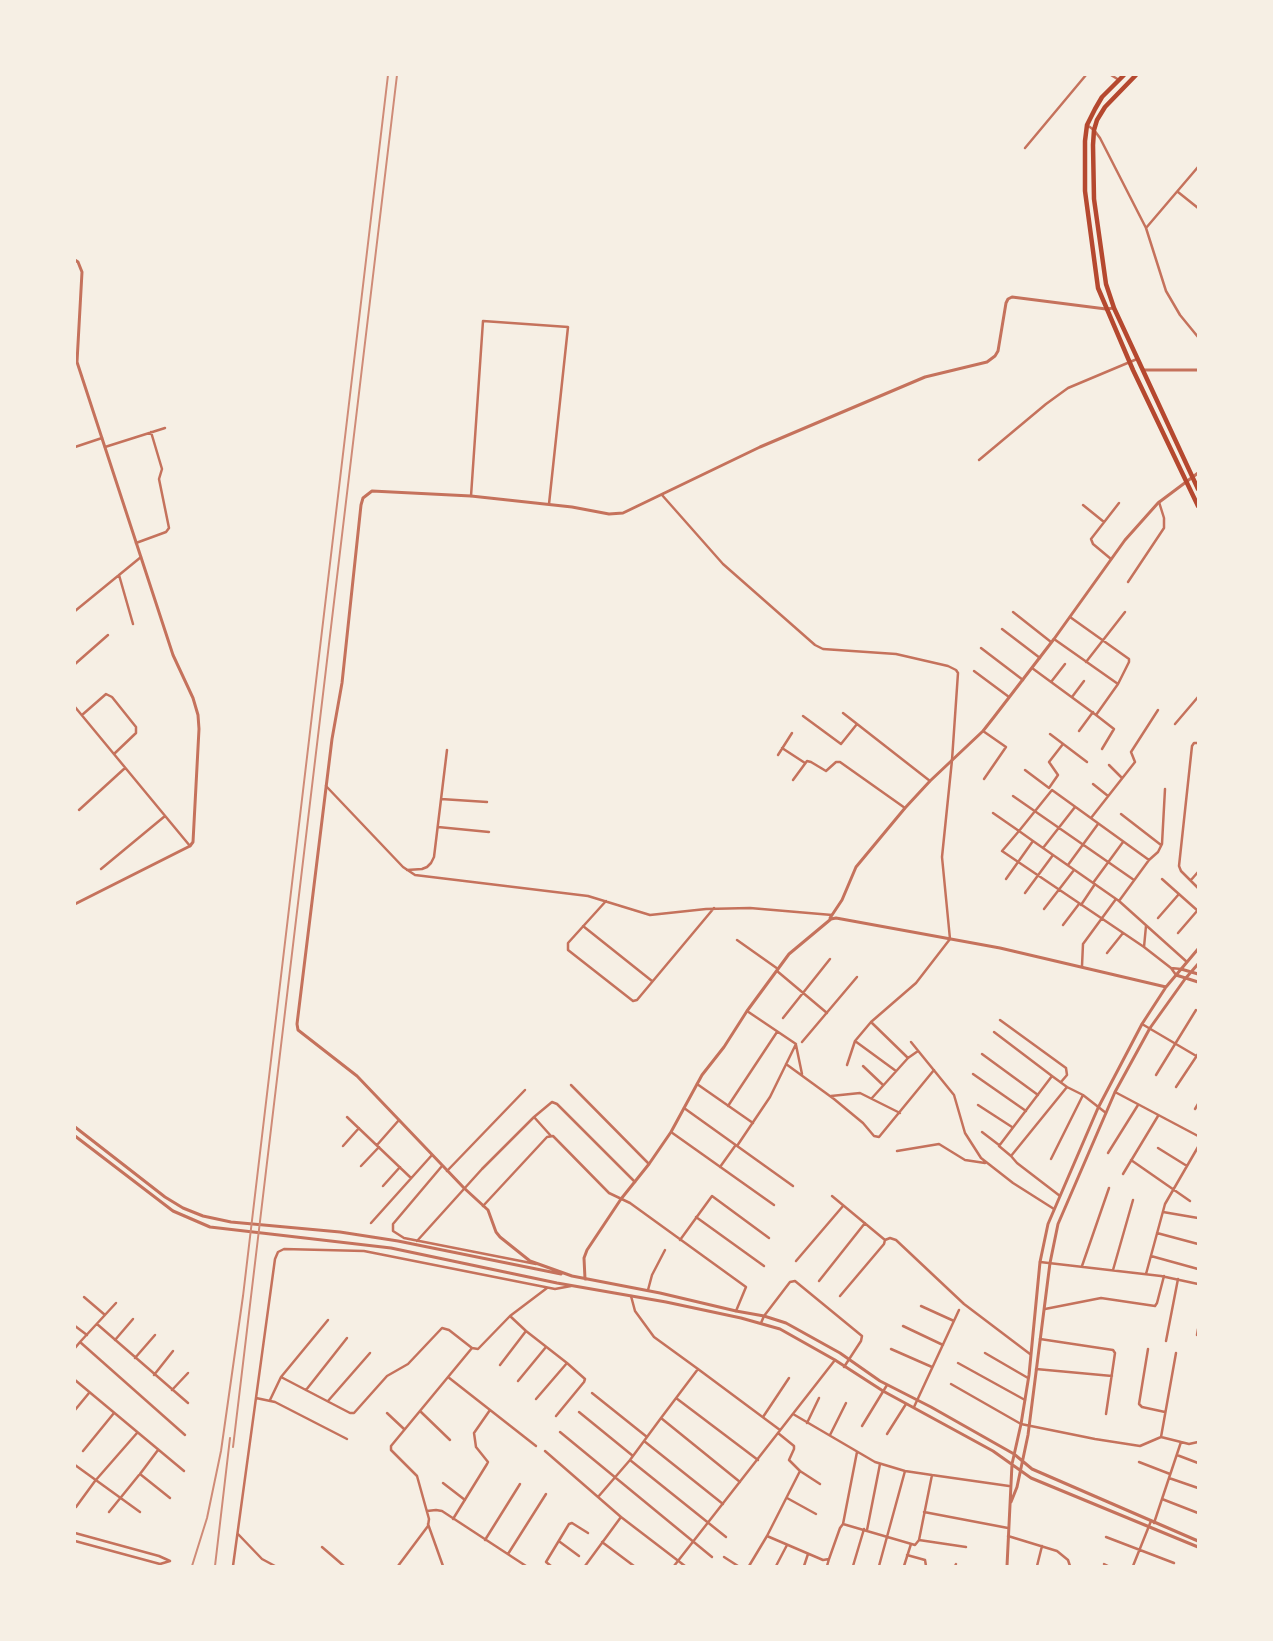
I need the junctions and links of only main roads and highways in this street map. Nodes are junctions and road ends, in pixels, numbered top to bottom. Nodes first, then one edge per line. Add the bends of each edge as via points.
1 (1124, 75) edge
2 (1136, 75) edge
3 (1198, 489) edge
4 (1198, 506) edge

1 - 4 main road via 1102,98 1090,118 1084,154 1085,191 1098,288 1129,362
2 - 3 main road via 1105,107 1094,130 1094,199 1106,284 1114,308

